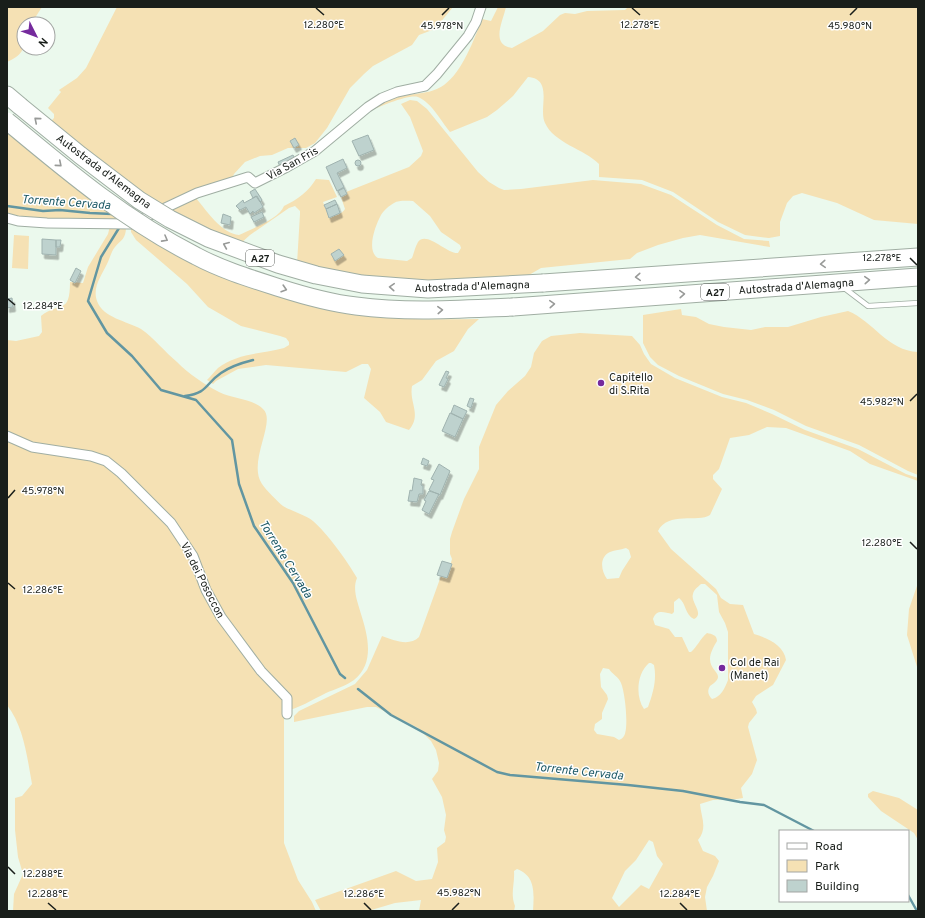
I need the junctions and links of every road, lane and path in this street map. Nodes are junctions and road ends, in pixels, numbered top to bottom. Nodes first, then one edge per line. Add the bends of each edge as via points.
1 (481, 7) edge
2 (7, 95) edge
3 (7, 121) edge
4 (7, 218) edge
5 (918, 257) edge
6 (918, 277) edge
7 (837, 282) junction
8 (918, 303) edge
9 (7, 436) edge
10 (287, 714) dead end

1 - 4 street, Via San Fris via 468,36 424,86 382,98 315,151 255,183 248,177 197,193 131,224 47,223
5 -> 2 highway, Autostrada d'Alemagna / A27, bridge via 543,284 428,289 362,284 278,264 208,238 170,219 80,155
3 -> 7 highway, Autostrada d'Alemagna / A27, bridge via 127,216 197,257 307,296 356,306 426,311 513,307
7 -> 6 highway, Autostrada d'Alemagna / A27
7 - 8 lane via 868,306
9 - 10 street, Via dei Posoccon via 32,447 92,456 106,461 121,473 171,523 193,556 206,590 221,617 261,671 287,698

